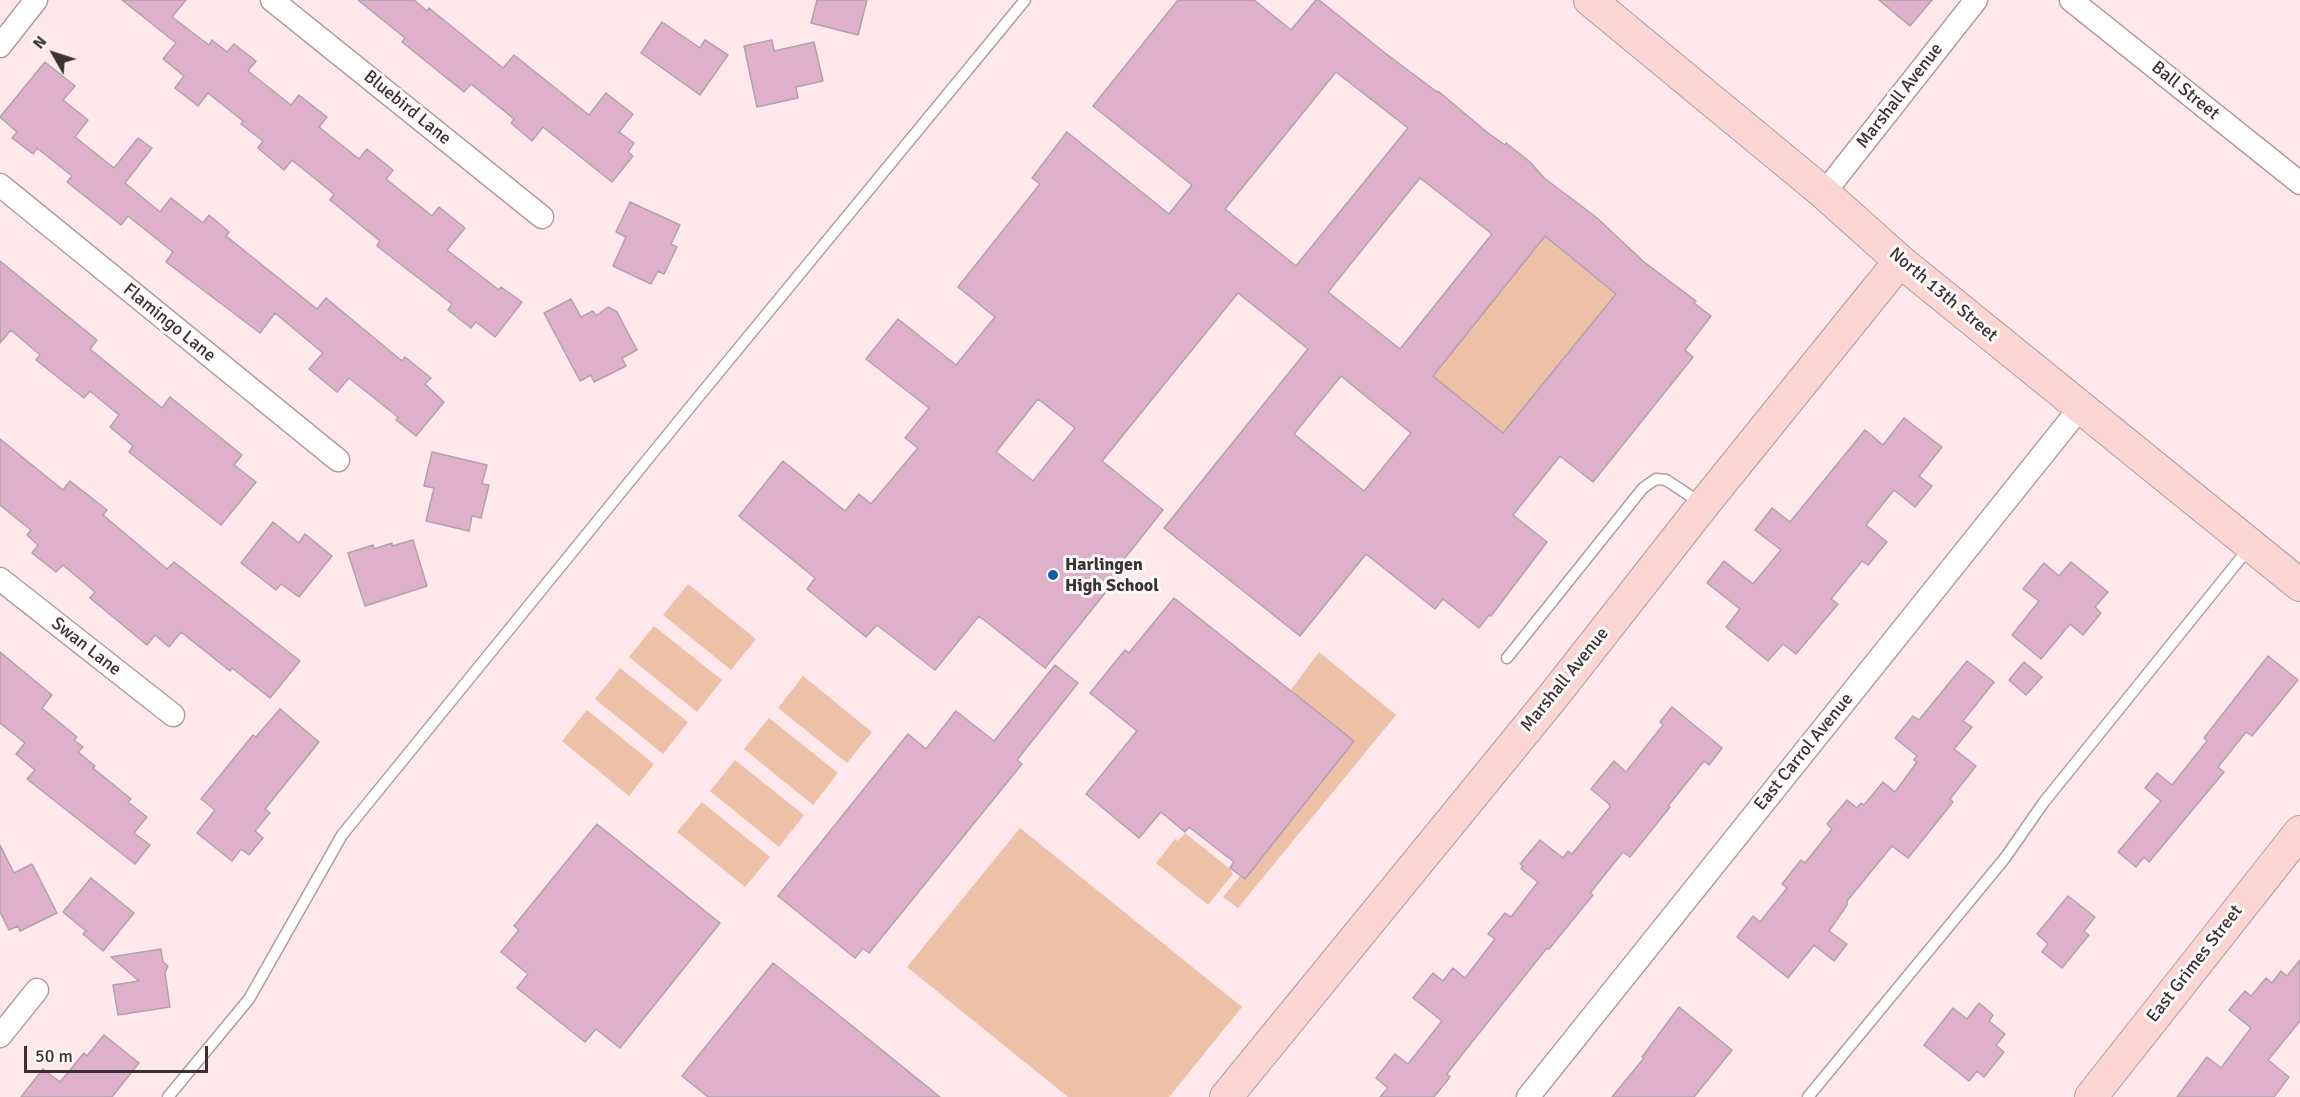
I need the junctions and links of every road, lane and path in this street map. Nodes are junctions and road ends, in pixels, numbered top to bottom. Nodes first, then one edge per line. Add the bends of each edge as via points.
1 (36, 0) edge
2 (272, 0) edge
3 (1025, 0) edge
4 (1590, 0) edge
5 (1976, 0) edge
6 (2071, 0) edge
7 (0, 46) edge
8 (2300, 183) edge
9 (0, 185) edge
10 (1824, 193) junction
11 (542, 217) dead end
12 (1900, 261) junction
13 (2080, 408) junction
14 (338, 460) dead end
15 (1704, 504) junction
16 (2251, 545) junction
17 (0, 579) edge
18 (2300, 585) edge
19 (1507, 658) dead end
20 (173, 716) dead end
21 (2300, 832) edge
22 (37, 990) dead end
23 (0, 1036) edge
24 (168, 1097) edge
25 (1226, 1097) edge
26 (1528, 1097) edge
27 (1808, 1097) edge
28 (2091, 1097) edge

1 - 7 street
2 - 11 street, Bluebird Lane
3 - 24 lane via 342,835 249,999
4 - 10 street, North 13th Street
5 - 10 street, Marshall Avenue
6 - 8 street, Ball Street
9 - 14 street, Flamingo Lane
10 - 12 street, North 13th Street
12 - 13 street, North 13th Street
12 - 15 street, Marshall Avenue
13 - 16 street, North 13th Street
13 - 26 street, East Carrol Avenue
15 - 19 lane via 1666,480 1656,479 1643,488
15 - 25 street, Marshall Avenue via 1555,694
16 - 18 street, North 13th Street
16 - 27 lane via 2044,802 2005,858
17 - 20 street, Swan Lane
21 - 28 street, East Grimes Street
22 - 23 street

